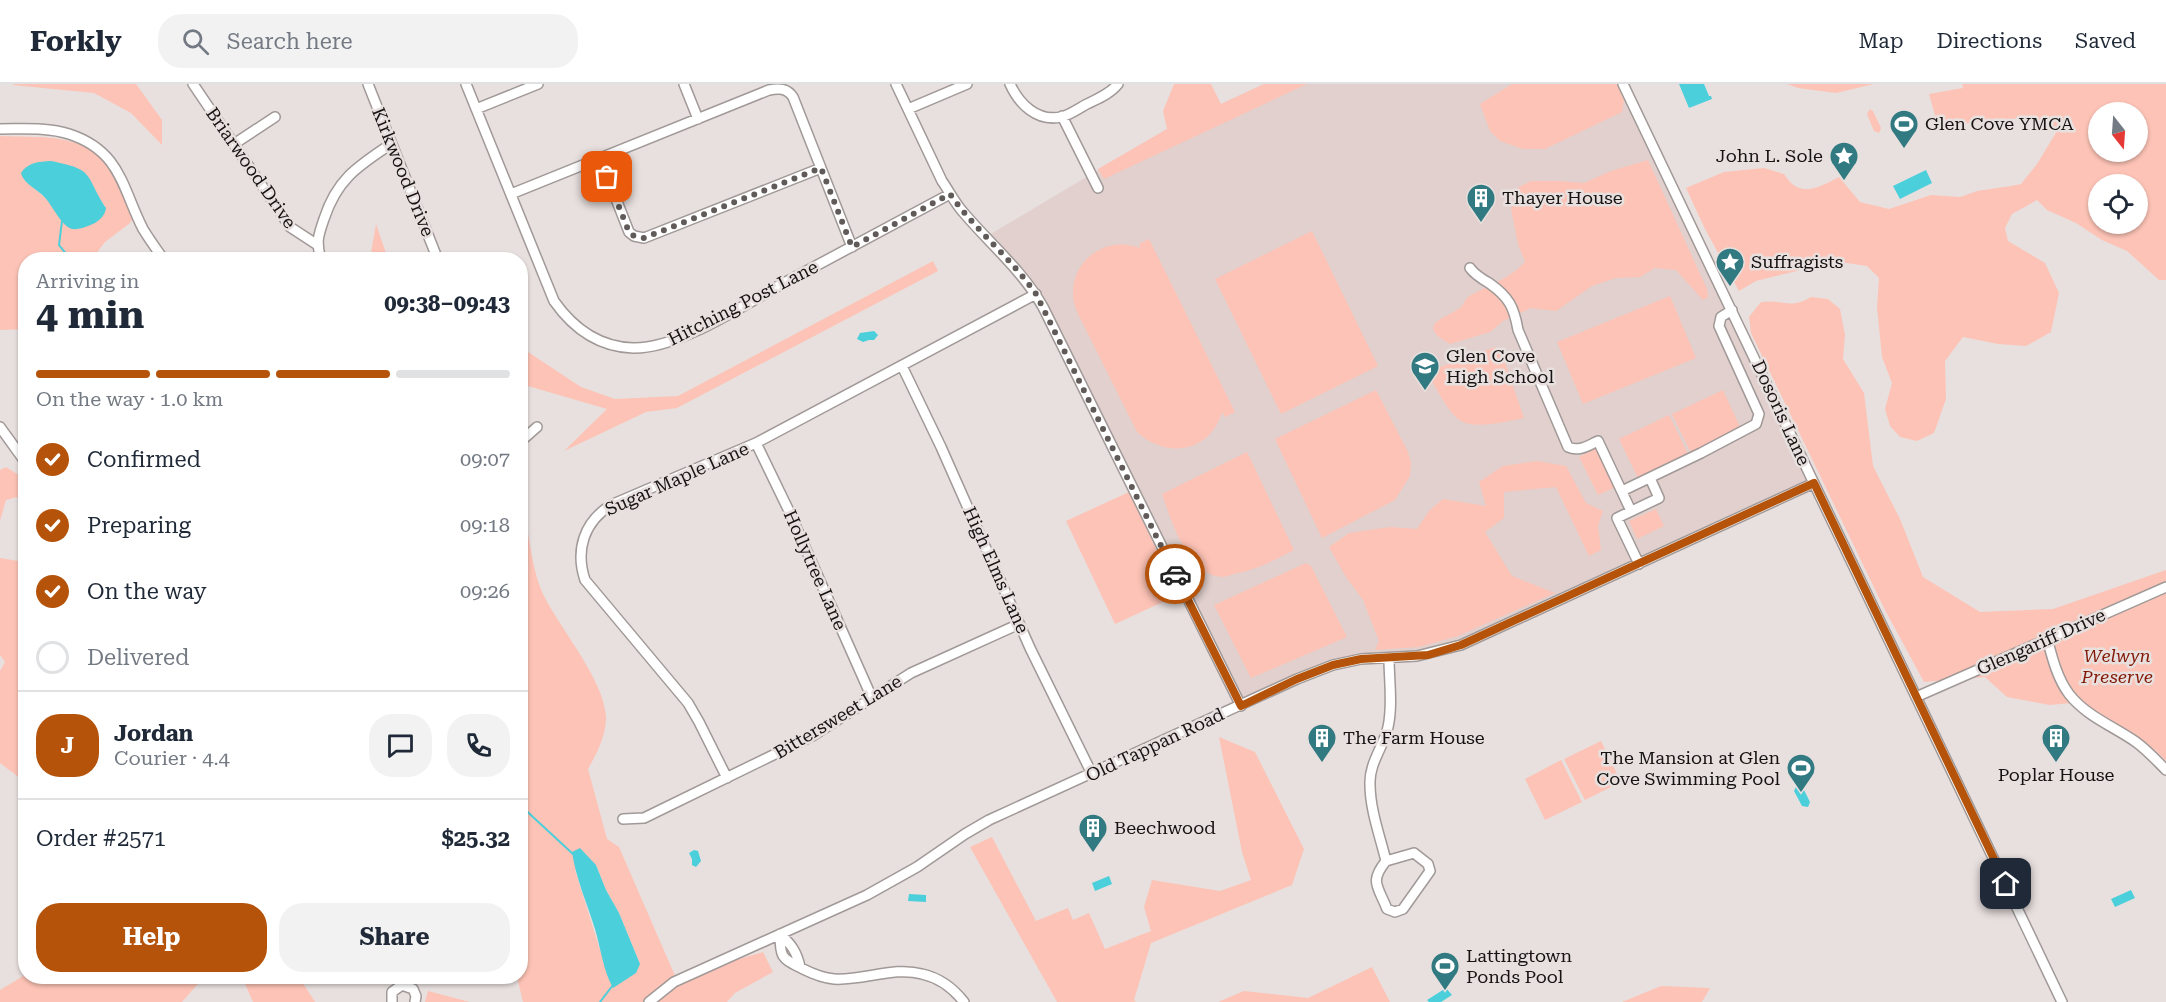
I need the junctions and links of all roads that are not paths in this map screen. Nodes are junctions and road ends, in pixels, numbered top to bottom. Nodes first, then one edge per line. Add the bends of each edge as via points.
1 (193, 84) edge
2 (368, 84) edge
3 (466, 84) edge
4 (538, 84) edge
5 (684, 84) edge
6 (896, 84) edge
7 (967, 84) edge
8 (1010, 84) edge
9 (1118, 84) edge
10 (1623, 84) edge
11 (476, 109) junction
12 (908, 109) junction
13 (1062, 116) junction
14 (275, 117) dead end
15 (698, 119) junction
16 (0, 129) edge
17 (234, 144) junction
18 (392, 144) junction
19 (600, 158) junction
20 (821, 168) junction
21 (1098, 188) dead end
22 (511, 194) junction
23 (950, 194) junction
24 (316, 244) junction
25 (852, 247) junction
26 (159, 252) edge
27 (318, 252) edge
28 (435, 252) edge
29 (1470, 268) dead end
30 (1036, 294) junction
31 (1732, 310) junction
32 (902, 366) junction
33 (537, 427) dead end
34 (0, 428) edge
35 (528, 435) edge
36 (756, 443) junction
37 (18, 452) edge
38 (1650, 478) junction
39 (1814, 483) junction
40 (1622, 491) junction
41 (1631, 511) junction
42 (1639, 564) junction
43 (2166, 587) edge
44 (1019, 624) junction
45 (2047, 638) junction
46 (1389, 658) junction
47 (1916, 697) junction
48 (872, 698) junction
49 (1241, 706) junction
50 (2166, 770) edge
51 (1092, 774) junction
52 (727, 778) junction
53 (623, 819) dead end
54 (1386, 861) junction
55 (780, 934) junction
56 (392, 1002) edge
57 (415, 1002) edge
58 (649, 1002) edge
59 (964, 1002) edge
60 (2062, 1002) edge

1 - 17 street, Briarwood Drive
2 - 18 street, Kirkwood Drive
3 - 11 street, Hitching Post Lane
4 - 11 street
5 - 15 street
6 - 12 street
7 - 12 street
8 - 13 street via 1025,107 1043,116
9 - 13 street via 1100,98
10 - 31 street, Dosoris Lane
11 - 22 street, Hitching Post Lane
12 - 23 street
13 - 21 street
14 - 17 street
15 - 19 street
15 - 20 street via 769,90 786,90 793,97
16 - 26 street via 49,129 69,134 100,151 118,170 144,231
17 - 24 street, Briarwood Drive via 290,227
18 - 24 street via 355,168 338,188
18 - 28 street, Kirkwood Drive
19 - 20 street via 629,232 644,238
19 - 22 street
20 - 25 street
22 - 25 street, Hitching Post Lane via 546,284 564,315 588,336 622,347 653,346 700,329
23 - 25 street, Hitching Post Lane
23 - 30 street
24 - 27 street
29 - 40 street via 1497,289 1514,311 1518,330 1568,447 1581,449 1598,441
30 - 32 street, Sugar Maple Lane
30 - 49 street
31 - 38 street via 1721,317 1719,326 1759,414 1756,424
31 - 39 street, Dosoris Lane
32 - 36 street, Sugar Maple Lane
32 - 44 street, High Elms Lane
33 - 35 street
34 - 37 street
36 - 48 street, Hollytree Lane
36 - 52 street, Sugar Maple Lane via 602,511 586,531 580,553 580,567 590,588 688,703
38 - 40 street
38 - 41 street via 1659,498
39 - 42 street, Old Tappan Road
39 - 47 street, Dosoris Lane
40 - 41 street
41 - 42 street via 1617,518
42 - 46 street, Old Tappan Road via 1461,645 1428,655
43 - 45 street, Glengariff Drive
44 - 48 street, Bittersweet Lane via 910,673
44 - 51 street, High Elms Lane
45 - 47 street, Glengariff Drive
45 - 50 street via 2069,694 2096,718 2135,741
46 - 49 street, Old Tappan Road via 1333,665
46 - 54 street via 1390,717 1370,782
47 - 60 street, Dosoris Lane
48 - 52 street, Bittersweet Lane via 814,735
49 - 51 street, Old Tappan Road
51 - 55 street, Old Tappan Road via 989,820 896,880
52 - 53 street, Bittersweet Lane via 644,818
54 - 54 street via 1376,880 1387,909 1395,912 1403,909 1430,871 1428,864 1414,853
55 - 58 street, Old Tappan Road via 674,982
55 - 59 street via 791,944 800,967 815,975 834,979 921,973 954,989
56 - 57 street via 392,992 402,985 413,989

